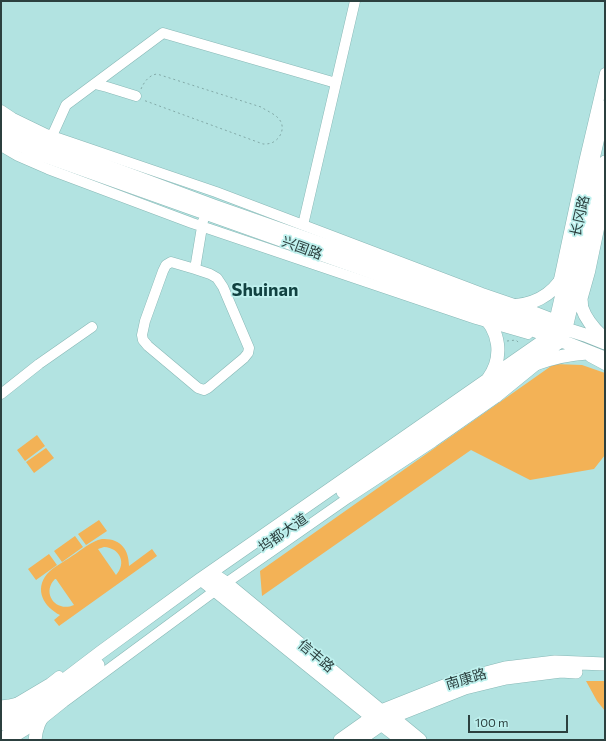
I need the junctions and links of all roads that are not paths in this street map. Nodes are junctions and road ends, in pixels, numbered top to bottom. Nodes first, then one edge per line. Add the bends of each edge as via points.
1 (355, 1) edge
2 (605, 73) edge
3 (336, 83) junction
4 (95, 84) junction
5 (137, 97) road end
6 (605, 107) edge
7 (1, 110) edge
8 (1, 122) edge
9 (52, 136) junction
10 (2, 140) edge
11 (605, 162) edge
12 (605, 200) edge
13 (205, 213) junction
14 (303, 225) junction
15 (202, 226) junction
16 (195, 269) junction
17 (567, 270) junction
18 (577, 281) junction
19 (558, 284) junction
20 (581, 302) junction
21 (500, 306) junction
22 (520, 306) junction
23 (475, 310) junction
24 (490, 323) junction
25 (92, 327) dead end
26 (557, 332) junction
27 (605, 340) edge
28 (582, 353) junction
29 (605, 361) edge
30 (539, 363) junction
31 (493, 370) junction
32 (484, 383) junction
33 (500, 384) junction
34 (1, 394) edge
35 (214, 581) junction
36 (605, 664) edge
37 (605, 673) edge
38 (50, 697) junction
39 (7, 706) edge
40 (1, 716) edge
41 (382, 717) junction
42 (39, 722) junction
43 (1, 724) edge
44 (4, 739) edge
45 (35, 740) edge
46 (340, 740) edge
47 (359, 740) edge
48 (402, 740) edge
49 (420, 740) edge

1 - 3 street
2 - 19 street
3 - 4 street via 163,33
3 - 14 street
4 - 5 street
4 - 9 street via 66,105
6 - 17 main road, 长冈路
7 - 9 street
8 - 21 main road, 兴国路 via 42,142 207,203
9 - 14 street via 216,192
10 - 13 main road, 兴国路
10 - 15 street via 18,156 48,169
11 - 18 main road, 长冈路
12 - 20 street
13 - 15 street
13 - 23 main road, 兴国路
14 - 22 street
15 - 16 street
15 - 24 street
16 - 16 street via 171,262 166,266 142,335 148,346 198,388 204,390 244,358 248,348 217,278
17 - 19 main road
17 - 26 main road, 长冈路
18 - 20 main road
18 - 26 main road, 长冈路
19 - 22 main road via 547,294
19 - 26 street
20 - 26 street
20 - 27 main road via 588,320
21 - 22 main road
21 - 26 main road, 兴国路
22 - 26 street
23 - 24 main road
23 - 26 main road, 兴国路
24 - 26 street
24 - 31 main road via 498,346
25 - 34 street
26 - 27 main road, 兴国路
26 - 28 street
26 - 29 main road, 兴国路 via 572,344
26 - 30 street
26 - 31 street
26 - 32 main road, 坞都大道
26 - 33 main road, 坞都大道
28 - 29 main road
28 - 30 main road
30 - 33 main road
30 - 35 street via 433,442
31 - 32 main road
31 - 39 street via 331,481 50,683
32 - 35 main road, 坞都大道
33 - 35 main road, 坞都大道
35 - 38 main road, 坞都大道 via 107,647
35 - 41 main road, 信丰路
35 - 42 street
36 - 41 main road, 南康路 via 555,662 505,668 459,680
37 - 41 main road, 南康路 via 561,671 506,678 465,688
38 - 39 main road
38 - 42 main road
38 - 43 main road, 坞都大道
38 - 44 main road, 坞都大道
39 - 40 street
41 - 46 main road, 南康路
41 - 47 main road, 南康路
41 - 48 main road, 信丰路
41 - 49 main road, 信丰路
42 - 44 street
42 - 45 main road

